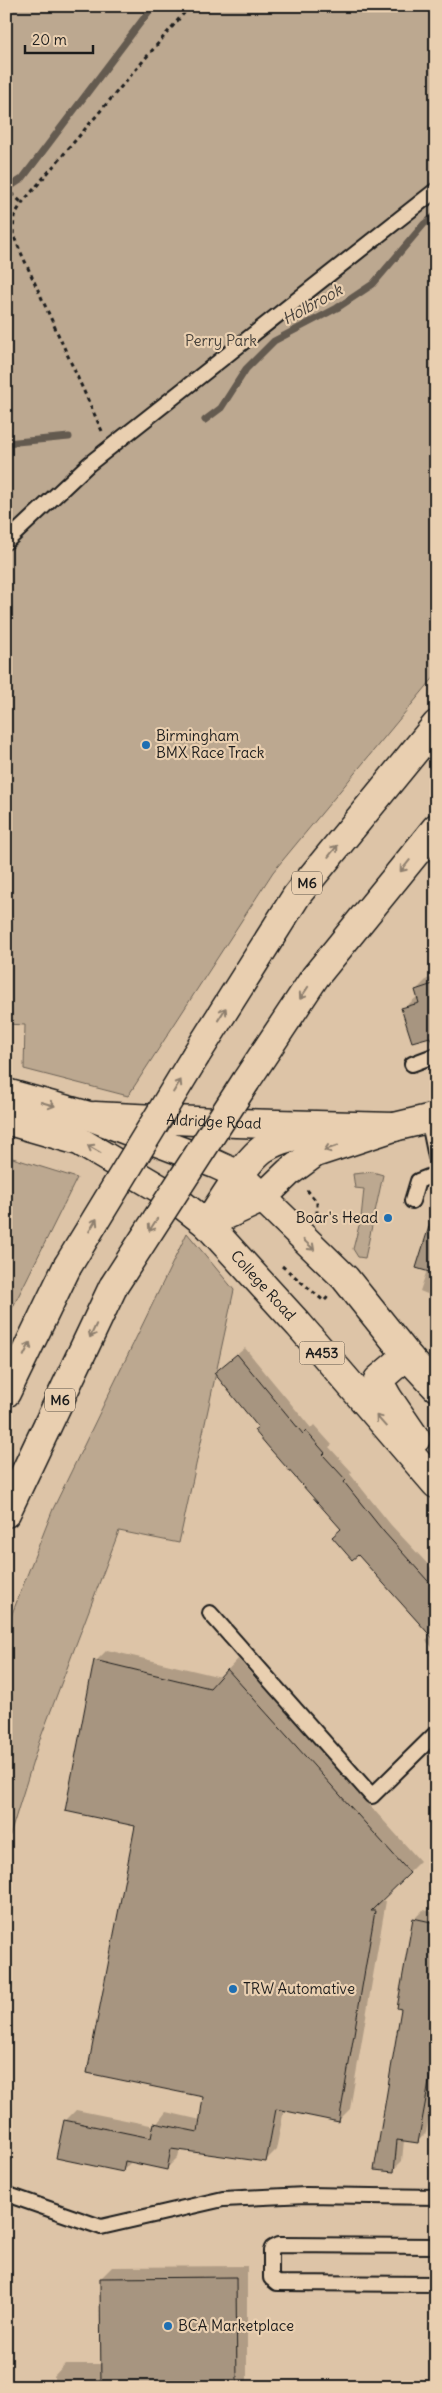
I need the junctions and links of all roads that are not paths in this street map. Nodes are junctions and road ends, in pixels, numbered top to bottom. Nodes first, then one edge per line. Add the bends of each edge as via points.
1 (436, 190) edge
2 (6, 542) edge
3 (436, 725) edge
4 (436, 828) edge
5 (436, 1056) edge
6 (412, 1064) dead end
7 (6, 1093) edge
8 (89, 1116) junction
9 (432, 1118) edge
10 (6, 1120) edge
11 (338, 1125) junction
12 (394, 1127) junction
13 (436, 1157) edge
14 (436, 1174) edge
15 (238, 1175) junction
16 (261, 1199) junction
17 (412, 1200) dead end
18 (208, 1224) junction
19 (410, 1359) junction
20 (436, 1387) edge
21 (6, 1393) edge
22 (436, 1467) edge
23 (436, 1484) edge
24 (6, 1513) edge
25 (210, 1613) dead end
26 (436, 1732) edge
27 (6, 2194) edge
28 (436, 2197) edge
29 (436, 2246) edge
30 (436, 2284) edge

1 - 2 lane via 110,447
21 -> 3 main road, M6, bridge via 68,1266 297,895
4 -> 24 main road, M6, bridge via 315,976 113,1287
5 - 6 lane
7 -> 8 main road, Aldridge Road
8 - 11 main road, Aldridge Road
8 - 15 main road, Aldridge Road
9 - 12 main road, Aldridge Road
9 - 13 lane
18 -> 10 main road, A453 via 168,1193 79,1141
11 - 12 main road, Aldridge Road
11 - 15 main road, Aldridge Road via 264,1148
12 -> 16 main road, Aldridge Road via 315,1153
14 - 17 lane via 418,1181
15 - 16 main road, Aldridge Road
15 - 18 main road, Aldridge Road
16 - 18 main road, Aldridge Road
16 -> 19 main road via 345,1278
23 -> 18 main road, College Road / A453
19 - 20 main road
19 - 22 main road via 399,1362 378,1380
25 - 26 lane via 372,1796
27 - 28 lane via 101,2227 223,2199
29 - 30 lane via 278,2245 272,2248 271,2278 277,2283

